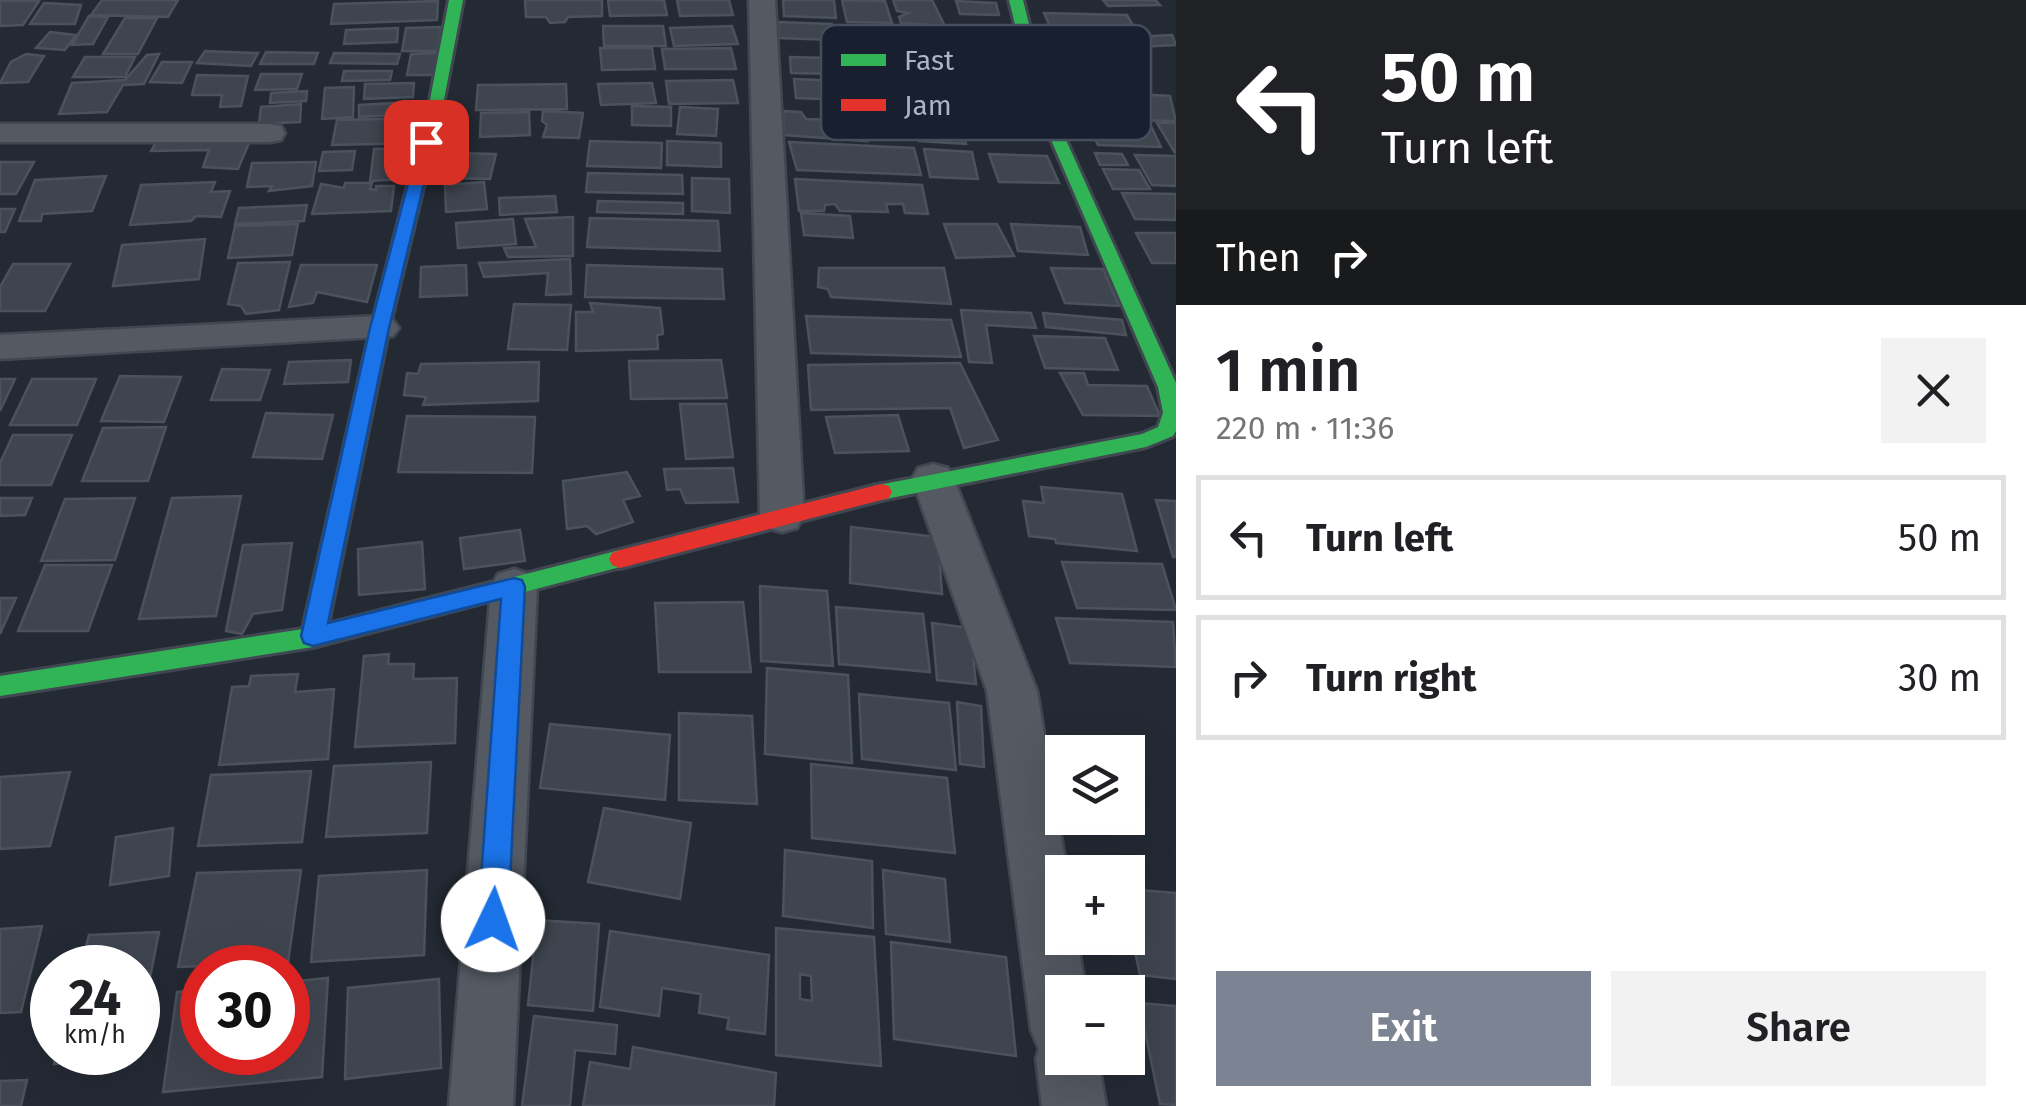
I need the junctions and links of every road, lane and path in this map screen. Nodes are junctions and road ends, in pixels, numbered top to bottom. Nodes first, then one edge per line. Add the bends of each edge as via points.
1 (456, 0) edge
2 (762, 0) edge
3 (1016, 0) edge
4 (1022, 25) edge
5 (0, 133) edge
6 (270, 133) dead end
7 (1059, 140) edge
8 (380, 328) junction
9 (0, 347) edge
10 (933, 479) junction
11 (782, 516) junction
12 (514, 587) junction
13 (313, 636) junction
14 (0, 686) edge
15 (1054, 975) edge
16 (1069, 1075) edge
17 (481, 1106) edge
18 (1074, 1106) edge

1 - 8 street
2 - 11 street
3 - 4 street
5 - 6 street
7 - 10 street via 1168,386 1173,414 1166,431 1146,440
8 - 9 street
8 - 13 street
10 - 11 street
10 - 15 street via 1012,691
11 - 12 street
12 - 13 street
12 - 17 street
13 - 14 street
16 - 18 street

